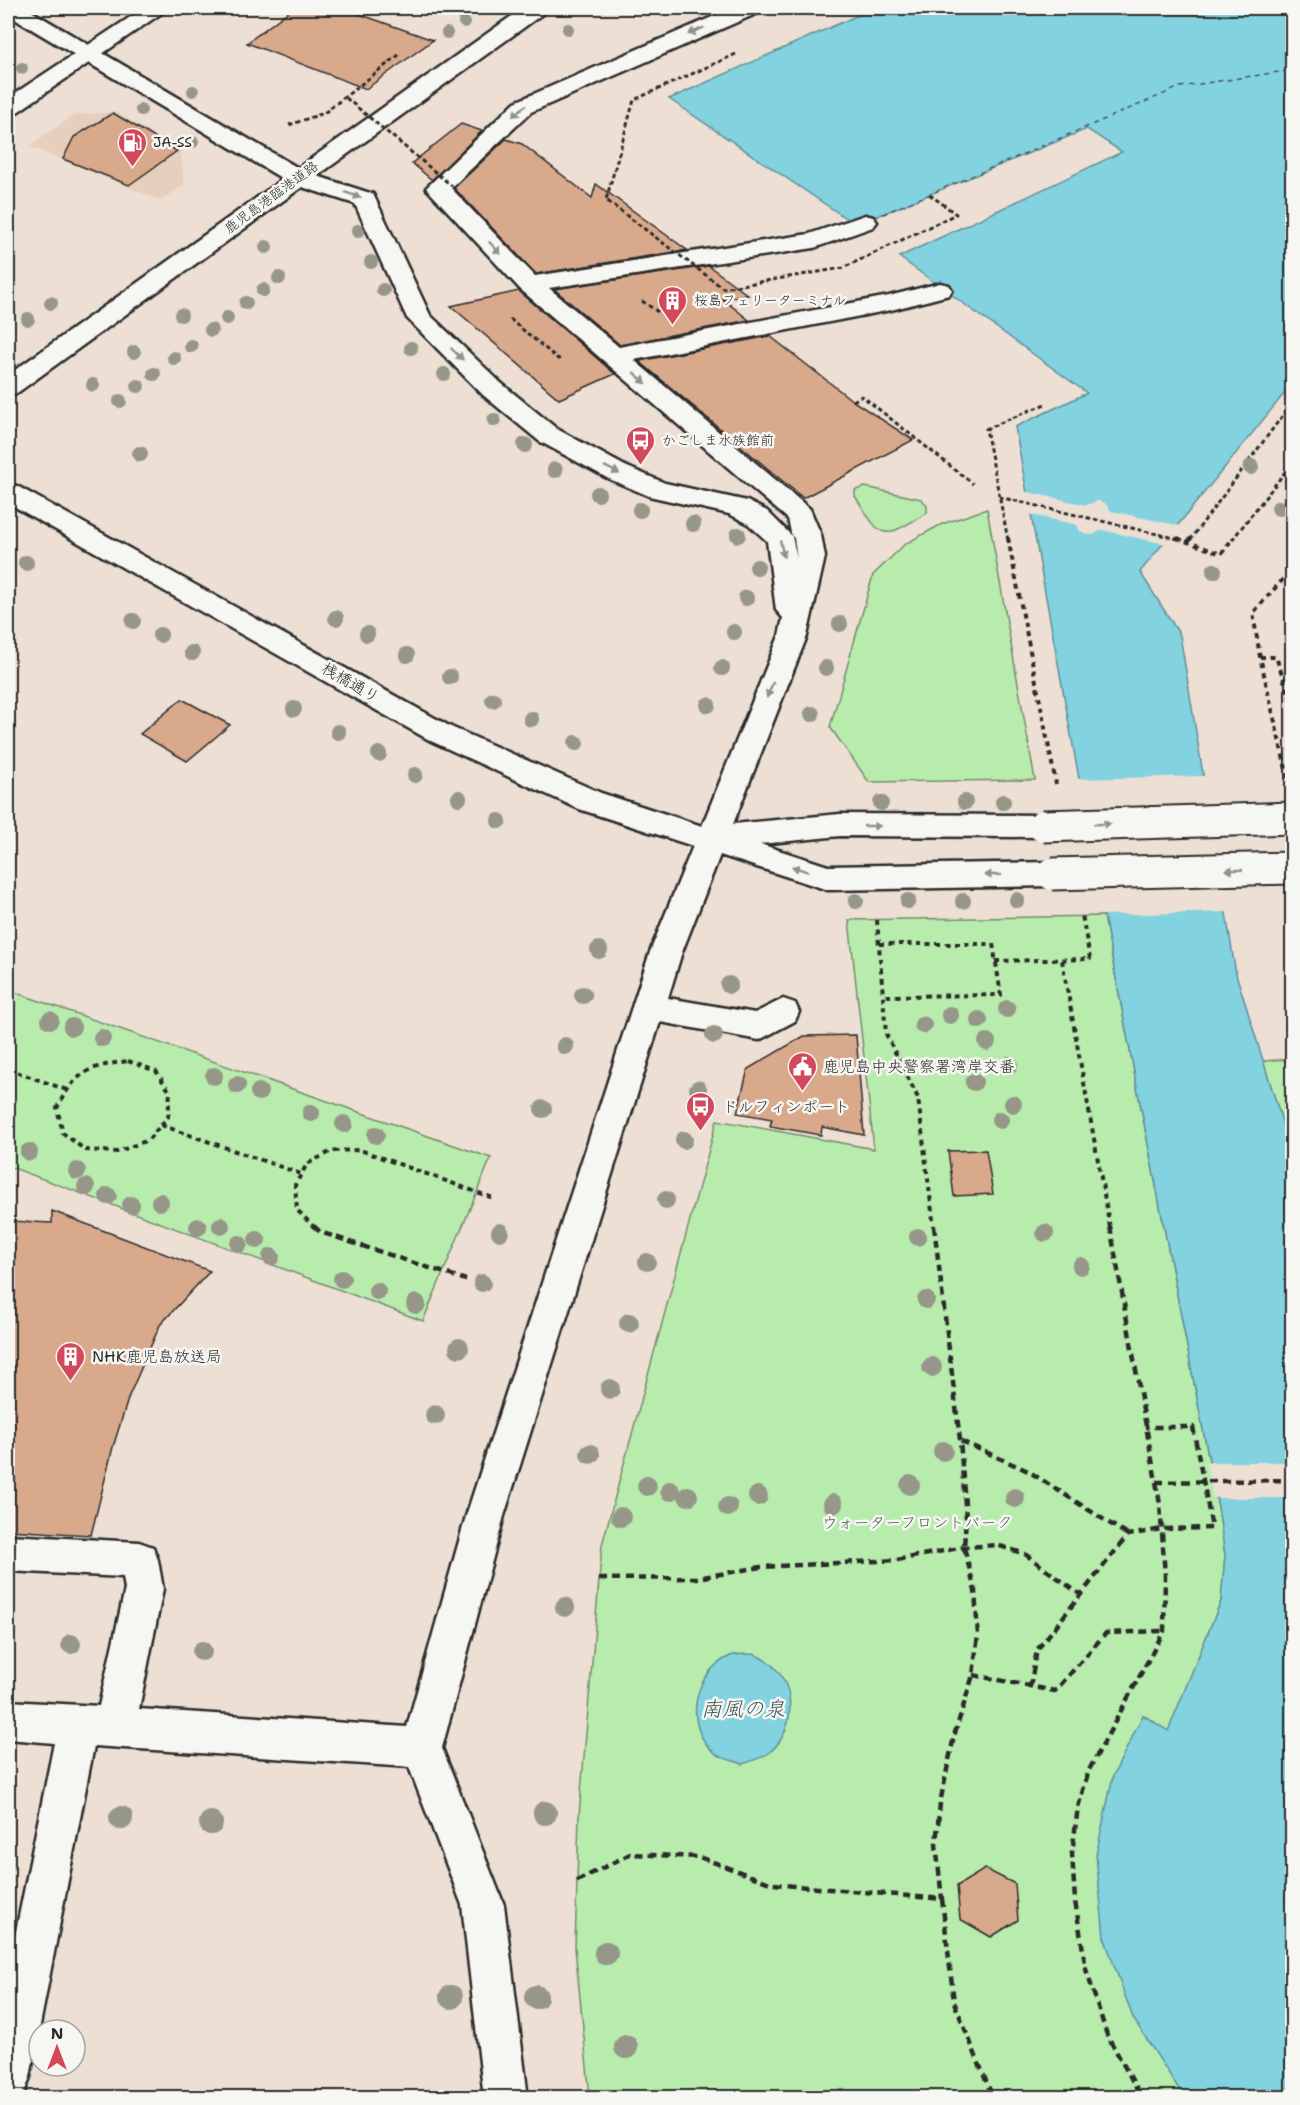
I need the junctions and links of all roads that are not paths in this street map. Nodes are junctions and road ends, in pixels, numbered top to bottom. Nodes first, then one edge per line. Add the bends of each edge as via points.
1 (11, 8) edge
2 (158, 8) edge
3 (536, 8) edge
4 (750, 8) edge
5 (88, 54) junction
6 (8, 108) edge
7 (298, 178) junction
8 (865, 222) dead end
9 (529, 284) junction
10 (940, 290) dead end
11 (615, 356) junction
12 (8, 387) edge
13 (8, 492) edge
14 (792, 636) junction
15 (1291, 803) edge
16 (709, 838) junction
17 (1293, 868) edge
18 (648, 1007) junction
19 (783, 1012) dead end
20 (8, 1553) edge
21 (8, 1720) edge
22 (96, 1726) junction
23 (422, 1748) junction
24 (8, 2077) edge
25 (506, 2097) edge

1 - 5 street
2 - 5 street
3 - 7 street, 鹿児島港臨港道路
4 -> 9 street via 523,106 438,189
5 - 6 street
5 - 7 street
7 - 12 street, 鹿児島港臨港道路
7 -> 14 street via 365,199 419,318 548,435 658,490 737,507 757,517 780,538
8 - 9 street via 814,241
9 - 11 street
10 - 11 street
11 -> 14 street via 800,515 811,557
13 - 16 street, 桟橋通り via 441,734 590,801
14 -> 16 street
16 -> 15 street, bridge via 840,825 1043,826
17 -> 16 street, 桟橋通り, bridge via 828,878
16 - 18 street
18 - 19 street via 759,1027
18 - 23 street via 484,1516
20 - 22 street via 139,1560 144,1588
21 - 22 street
22 - 23 street
22 - 24 street
23 - 25 street via 483,1905

